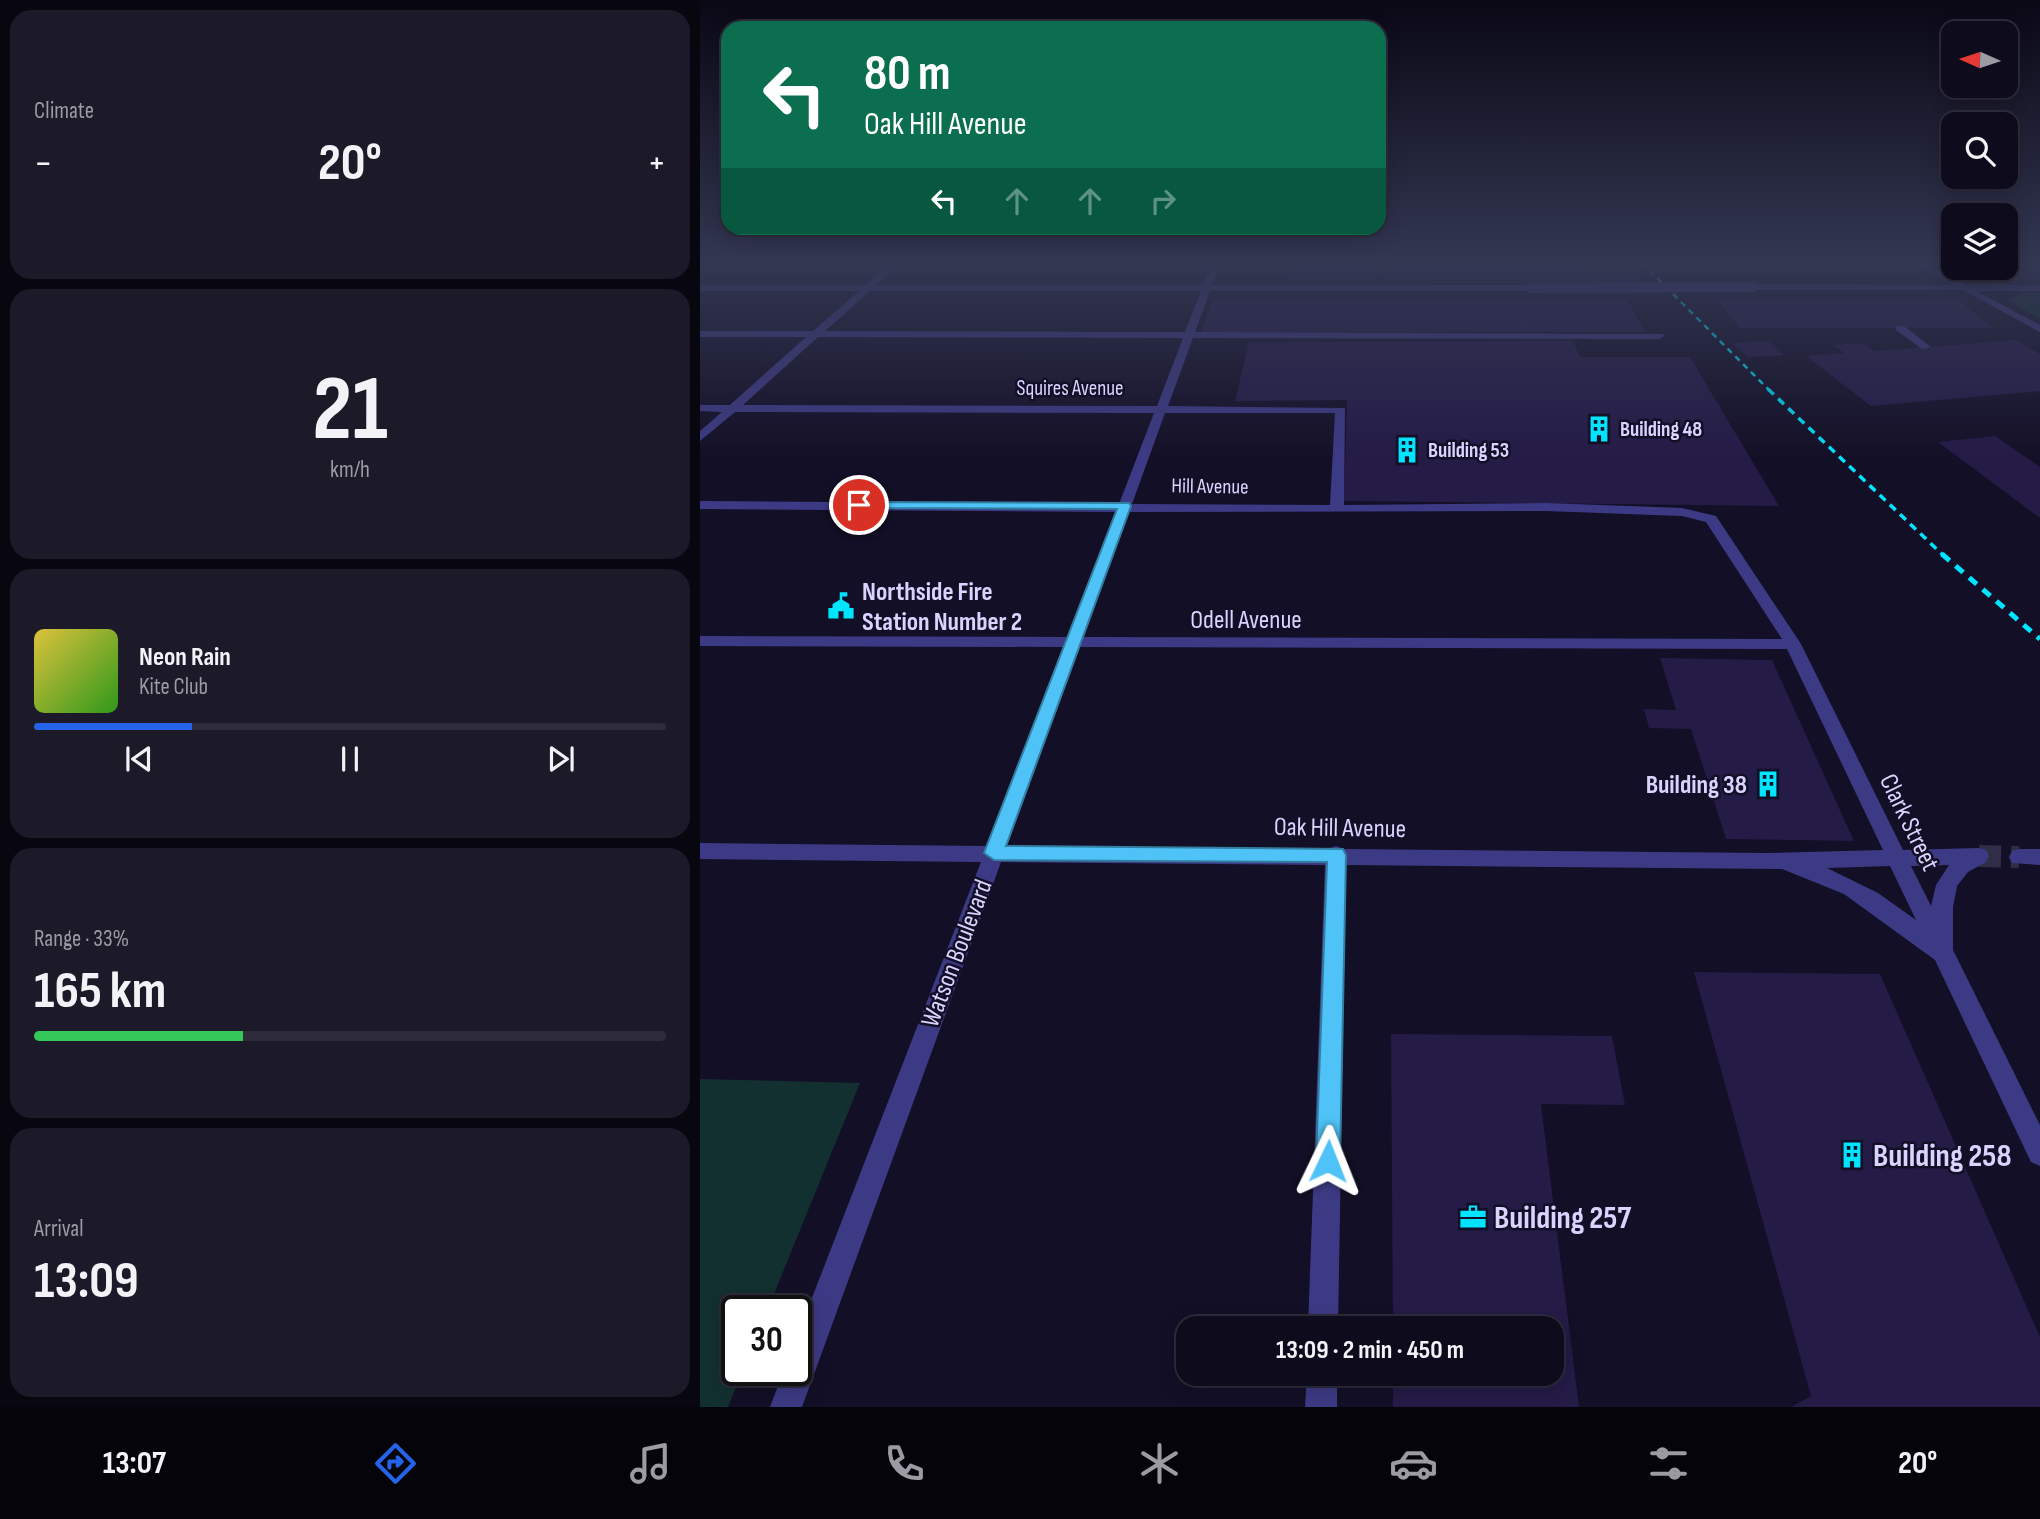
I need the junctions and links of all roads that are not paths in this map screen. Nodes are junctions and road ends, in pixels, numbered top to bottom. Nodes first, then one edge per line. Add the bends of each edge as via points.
1 (823, 329) edge
2 (1190, 329) edge
3 (1901, 329) edge
4 (818, 333) junction
5 (700, 334) edge
6 (1188, 335) junction
7 (1659, 336) dead end
8 (1926, 347) dead end
9 (700, 408) edge
10 (733, 408) junction
11 (1162, 408) junction
12 (700, 437) edge
13 (700, 505) edge
14 (1125, 506) junction
15 (1337, 509) junction
16 (1716, 524) joint
17 (700, 641) edge
18 (1073, 644) junction
19 (1793, 644) junction
20 (700, 851) edge
21 (994, 853) junction
22 (1336, 855) junction
23 (1896, 857) junction
24 (2019, 857) tunnel mouth
25 (2040, 857) edge
26 (1767, 861) junction
27 (1944, 957) junction
28 (2040, 1153) edge
29 (1323, 1316) edge
30 (1322, 1386) edge
31 (786, 1407) edge
32 (1321, 1407) edge

1 - 4 street
2 - 6 street, Watson Boulevard
3 - 8 street
4 - 5 street
4 - 6 street
4 - 10 street
6 - 7 street
6 - 11 street, Watson Boulevard
9 - 10 street, Squires Avenue
10 - 11 street, Squires Avenue
10 - 12 street
11 - 14 street, Watson Boulevard
11 - 15 street, Squires Avenue via 1341,410
13 - 14 street, Hill Avenue
14 - 15 street, Hill Avenue
14 - 18 street, Watson Boulevard
15 - 16 street, Hill Avenue via 1576,507 1682,512
16 - 19 street, Clark Street
17 - 18 street, Odell Avenue
18 - 19 street, Odell Avenue
18 - 21 street, Watson Boulevard
19 - 23 street, Clark Street
20 - 21 street, Oak Hill Avenue
21 - 22 street, Oak Hill Avenue
21 - 31 street, Watson Boulevard
22 - 26 street, Oak Hill Avenue
22 - 29 street
23 - 26 street, Oak Hill Avenue
23 - 27 street, Clark Street
23 - 27 street, Oak Hill Avenue via 1975,856 1954,869 1940,907
24 - 25 street
26 - 27 street via 1803,868 1850,886 1892,912
27 - 28 street, Clark Street
30 - 32 street

